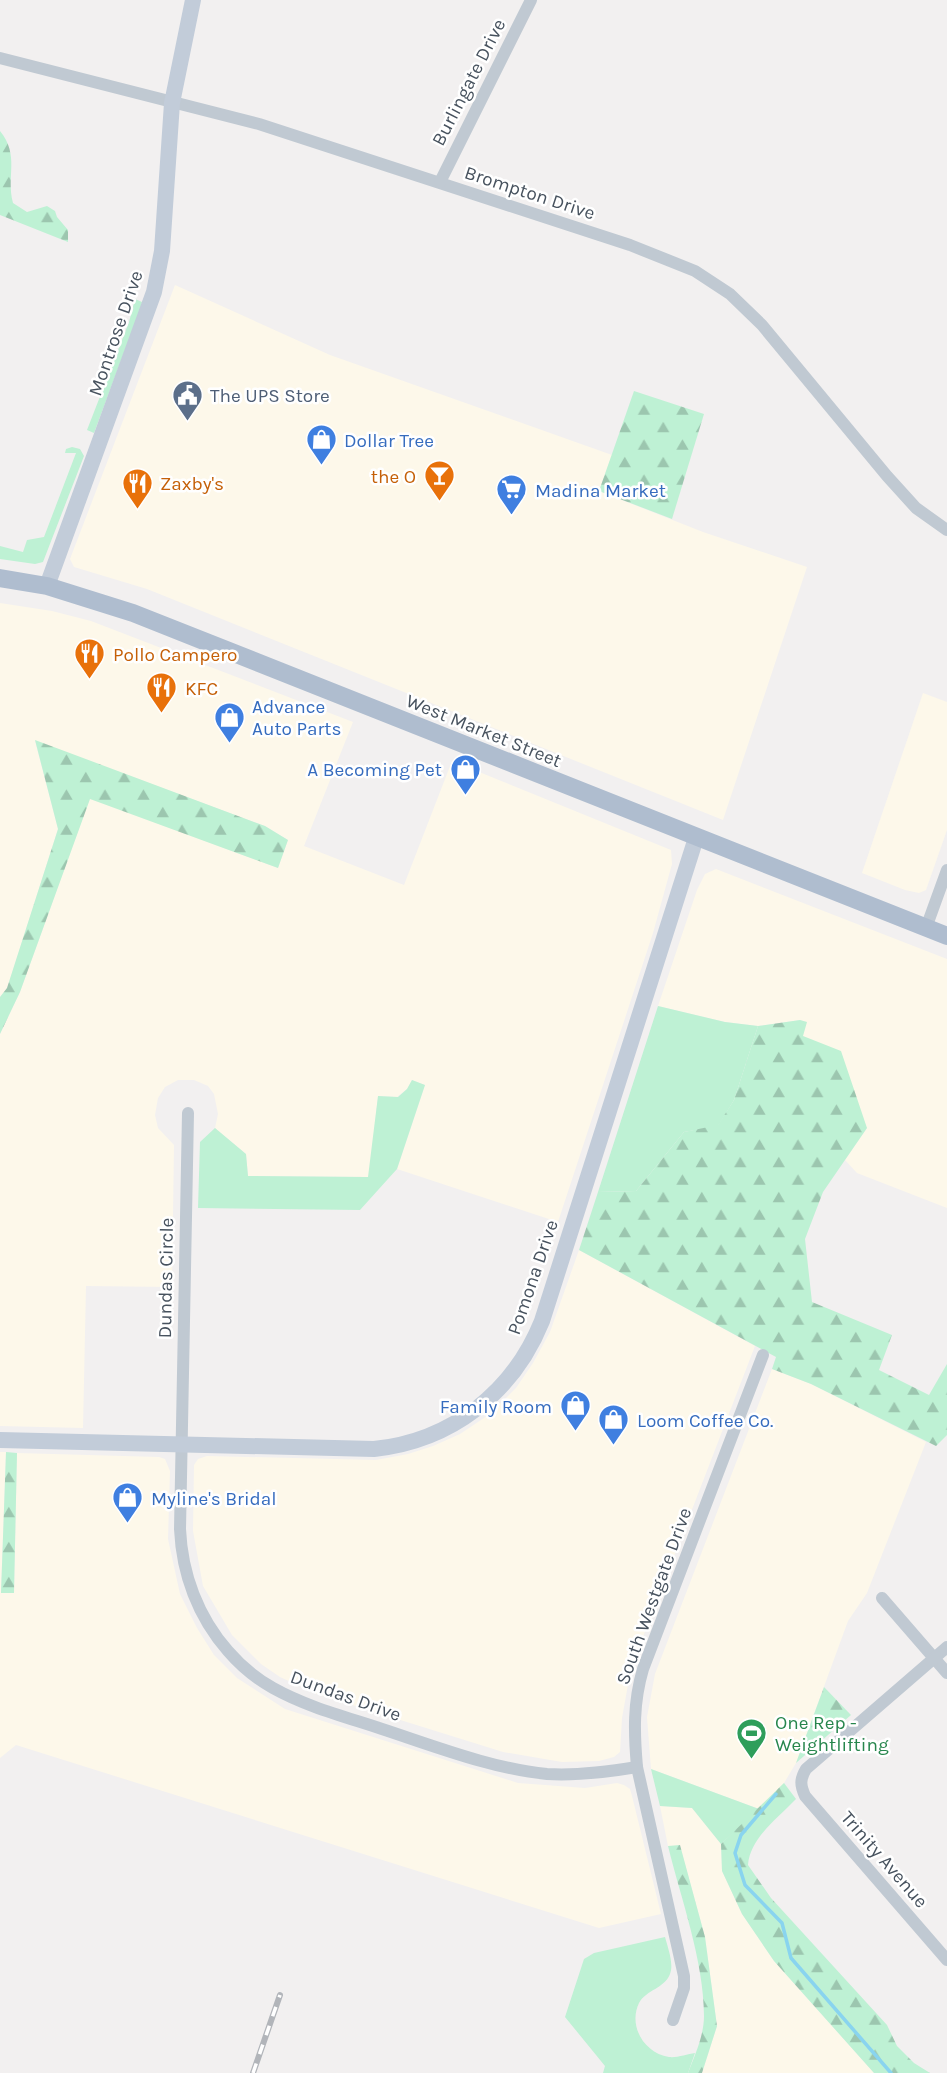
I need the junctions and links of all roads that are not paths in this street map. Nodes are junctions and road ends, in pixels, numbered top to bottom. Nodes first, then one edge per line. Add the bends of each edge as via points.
1 (193, 0) edge
2 (531, 0) edge
3 (0, 58) edge
4 (172, 103) junction
5 (440, 182) junction
6 (947, 530) edge
7 (0, 578) edge
8 (47, 586) junction
9 (696, 838) junction
10 (947, 870) edge
11 (926, 928) junction
12 (947, 936) edge
13 (188, 1113) dead end
14 (763, 1355) dead end
15 (0, 1440) edge
16 (182, 1444) junction
17 (882, 1598) dead end
18 (947, 1647) edge
19 (934, 1658) junction
20 (947, 1673) edge
21 (637, 1767) junction
22 (947, 1960) edge
23 (673, 2020) dead end

1 - 4 street, Montrose Drive
2 - 5 street, Burlingate Drive
3 - 4 street, Brompton Drive
4 - 5 street, Brompton Drive via 259,124
4 - 8 street, Montrose Drive via 162,251 154,292
5 - 6 street, Brompton Drive via 630,245 695,271 730,294 762,325 916,508
7 - 8 main road, West Market Street
8 - 9 main road, West Market Street via 133,613
9 - 11 main road, West Market Street
9 - 16 street, Pomona Drive via 542,1321 528,1351 500,1389 452,1426 401,1446
10 - 11 street
11 - 12 main road, West Market Street
13 - 16 street, Dundas Circle
14 - 21 street, South Westgate Drive via 643,1669 634,1719
15 - 16 street, Pomona Drive
16 - 21 street, Dundas Drive via 180,1537 192,1592 227,1650 270,1686 312,1705 509,1768 566,1775
17 - 19 street
18 - 19 street
19 - 20 street
19 - 22 street, Trinity Avenue via 806,1769 801,1787
21 - 23 street, South Westgate Drive via 684,1976

